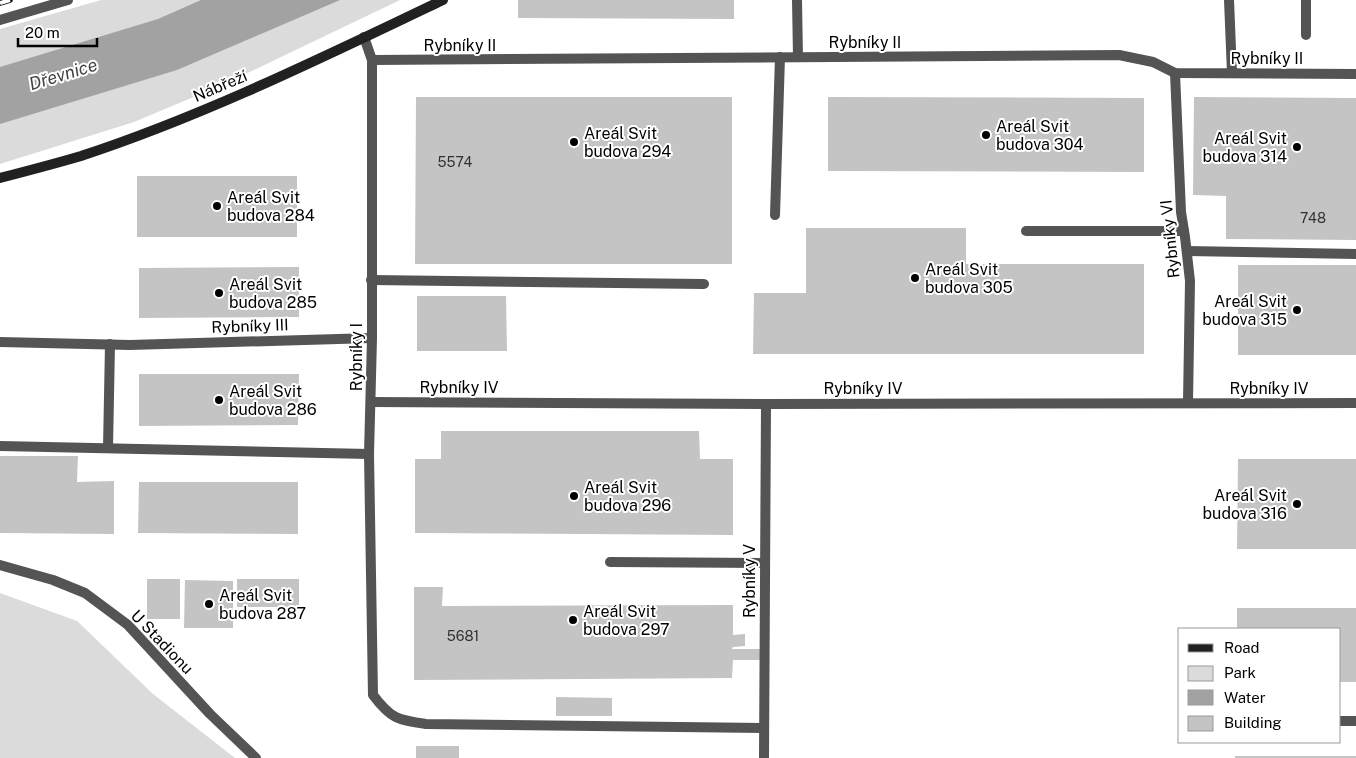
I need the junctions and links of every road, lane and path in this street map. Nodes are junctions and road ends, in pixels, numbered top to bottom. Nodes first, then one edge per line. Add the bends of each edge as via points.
1 (68, 0) edge
2 (443, 0) edge
3 (797, 0) edge
4 (1229, 0) edge
5 (1306, 0) edge
6 (0, 20) edge
7 (1306, 35) dead end
8 (364, 37) junction
9 (780, 57) junction
10 (798, 57) junction
11 (372, 60) junction
12 (1175, 73) junction
13 (1232, 73) junction
14 (1356, 74) edge
15 (0, 178) edge
16 (776, 215) dead end
17 (1184, 231) junction
18 (1026, 232) dead end
19 (1187, 251) junction
20 (1356, 254) edge
21 (371, 280) junction
22 (704, 284) dead end
23 (372, 338) junction
24 (0, 342) edge
25 (110, 344) junction
26 (371, 402) junction
27 (1188, 402) junction
28 (1356, 403) edge
29 (766, 404) junction
30 (0, 446) edge
31 (108, 448) junction
32 (369, 454) junction
33 (610, 562) dead end
34 (764, 563) junction
35 (0, 565) edge
36 (1341, 721) edge
37 (1356, 722) edge
38 (764, 728) junction
39 (256, 758) edge
40 (764, 758) edge

1 - 6 street
2 - 8 street, Nábřeží
3 - 10 street
4 - 13 street
5 - 7 street
8 - 11 street, Rybníky I
8 - 15 street, Nábřeží via 170,123 80,156
9 - 10 street, Rybníky II
9 - 11 street, Rybníky II
9 - 16 street
10 - 12 street, Rybníky II via 1119,55 1152,62
11 - 21 street, Rybníky I
12 - 13 street, Rybníky II
12 - 17 street, Rybníky VI
13 - 14 street, Rybníky II
17 - 18 street
17 - 19 street, Rybníky VI
19 - 20 street
19 - 27 street, Rybníky VI via 1190,281
21 - 22 street
21 - 23 street, Rybníky I
23 - 25 street, Rybníky III
23 - 26 street, Rybníky I
24 - 25 street, Rybníky III
25 - 31 street
26 - 29 street, Rybníky IV
26 - 32 street, Rybníky I
27 - 28 street, Rybníky IV
27 - 29 street, Rybníky IV
29 - 34 street, Rybníky V
30 - 31 street
31 - 32 street
32 - 38 street, Rybníky I via 373,695 382,707 400,720 426,724
33 - 34 street
34 - 38 street, Rybníky V
35 - 39 street, U Stadionu via 85,593 128,625 210,714
36 - 37 street
38 - 40 street, Rybníky V

